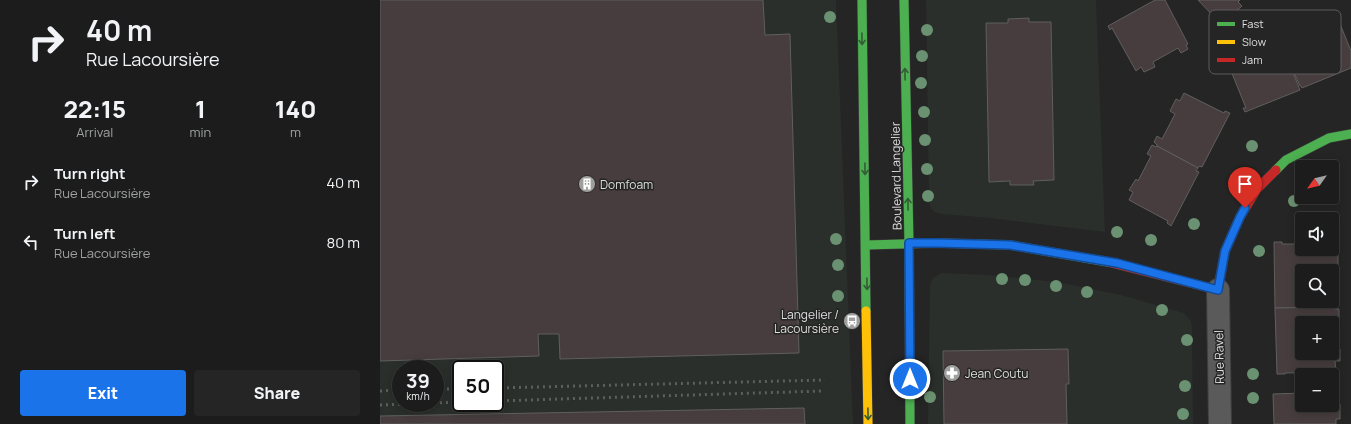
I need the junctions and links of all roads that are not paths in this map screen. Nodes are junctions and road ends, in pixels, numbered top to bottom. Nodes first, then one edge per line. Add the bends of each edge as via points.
1 (862, 0) edge
2 (904, 0) edge
3 (1351, 134) edge
4 (909, 243) junction
5 (866, 245) junction
6 (1218, 290) junction
7 (868, 424) edge
8 (910, 424) edge
9 (1220, 424) edge

1 -> 5 main road
4 -> 2 main road, Boulevard Langelier
3 - 6 main road via 1329,138 1286,160 1257,189 1240,217 1225,251
4 - 5 main road
4 - 6 main road via 1010,245 1117,263
4 - 8 main road, Boulevard Langelier
5 -> 7 main road
6 - 9 street, Rue Ravel

